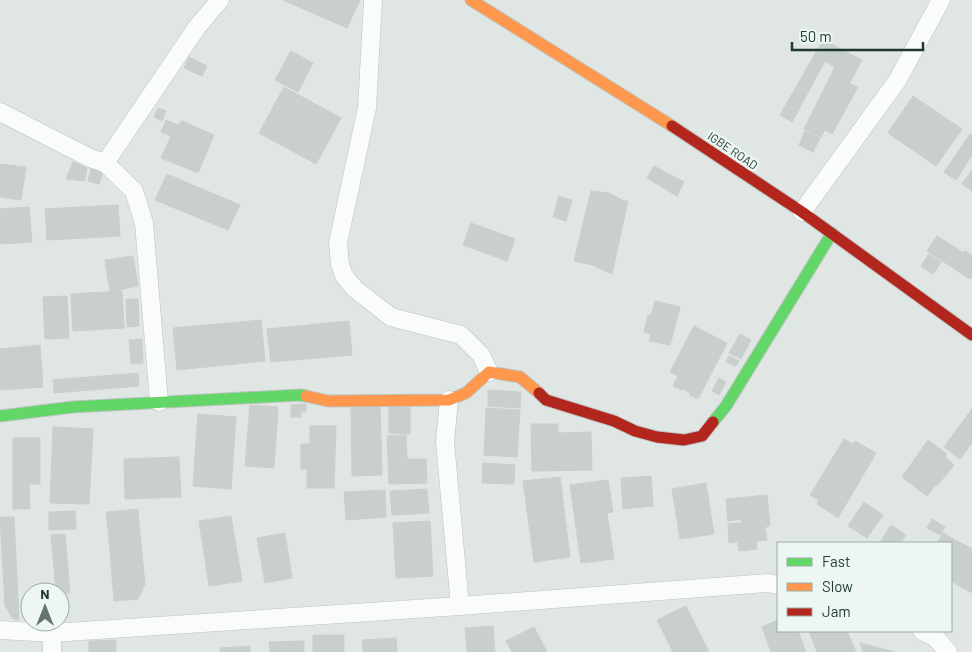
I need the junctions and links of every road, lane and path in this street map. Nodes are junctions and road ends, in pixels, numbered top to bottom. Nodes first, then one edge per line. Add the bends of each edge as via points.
1 (220, 0) edge
2 (373, 0) edge
3 (941, 0) edge
4 (474, 1) edge
5 (0, 112) edge
6 (105, 164) junction
7 (802, 212) junction
8 (832, 233) junction
9 (972, 335) edge
10 (489, 372) junction
11 (449, 400) junction
12 (159, 402) junction
13 (0, 416) edge
14 (777, 585) edge
15 (460, 606) junction
16 (0, 630) edge
17 (924, 632) edge
18 (52, 633) junction
19 (52, 652) edge
20 (948, 652) edge

1 - 6 street via 197,27
2 - 10 street via 367,108 338,243 340,264 344,276 355,289 391,317 461,335 481,355
3 - 7 street via 897,81
4 - 7 street, IGBE ROAD via 649,110
5 - 6 street
6 - 12 street via 134,190 144,223
7 - 8 street, IGBE ROAD
8 - 9 street, IGBE ROAD
8 - 10 street via 726,406 702,436 684,440 657,437 546,400 520,377
10 - 11 street via 459,398
11 - 12 street via 328,400 300,395
11 - 15 street via 444,442
12 - 13 street
14 - 15 street
15 - 18 street
16 - 18 street
17 - 20 street via 935,637
18 - 19 street

